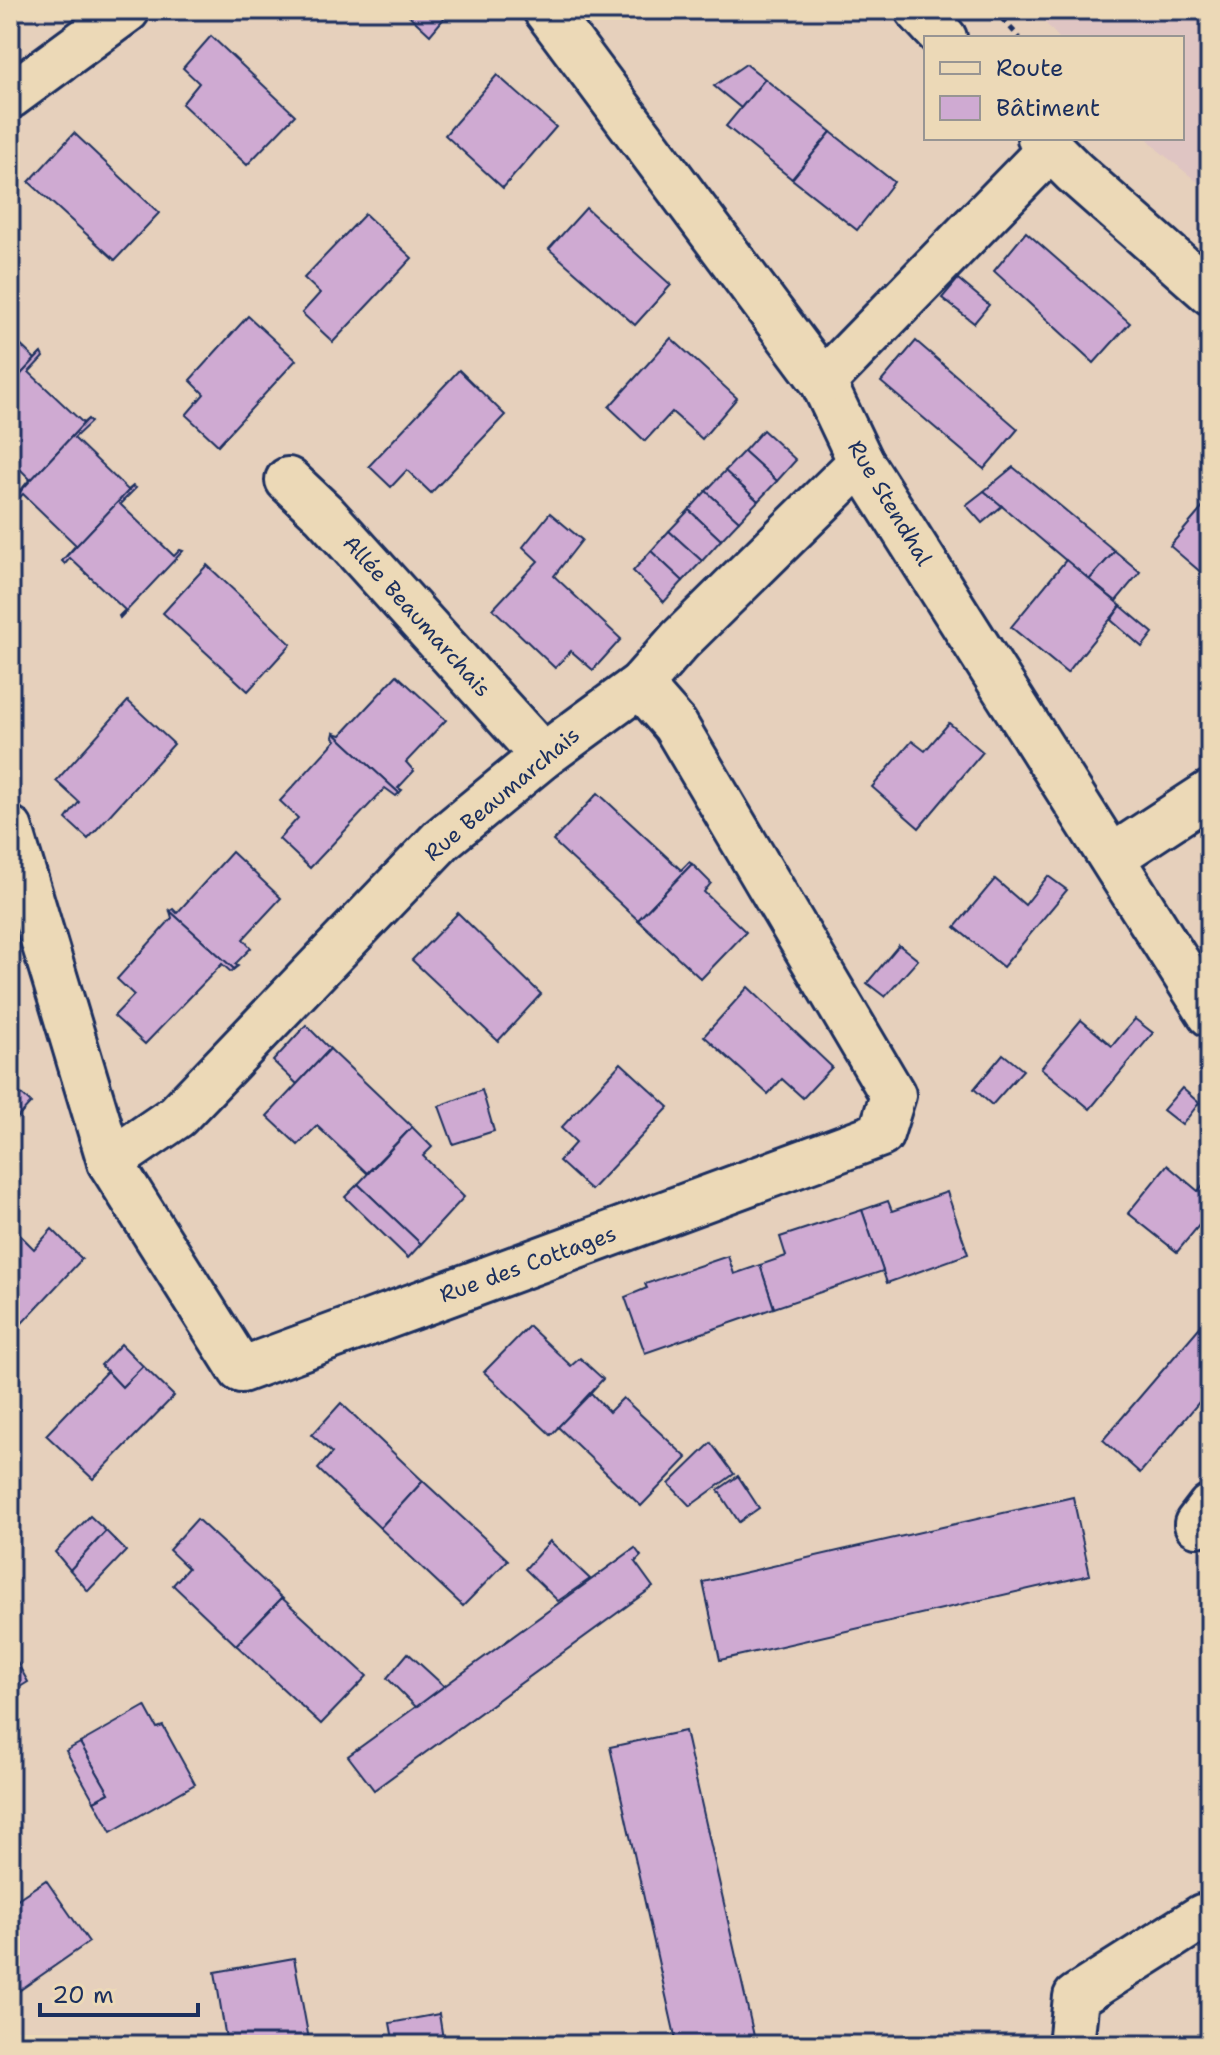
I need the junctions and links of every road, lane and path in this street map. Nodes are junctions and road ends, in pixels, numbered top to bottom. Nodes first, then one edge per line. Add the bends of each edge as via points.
1 (127, 10) edge
2 (546, 10) edge
3 (918, 10) edge
4 (994, 10) edge
5 (942, 36) edge
6 (1018, 36) edge
7 (10, 96) edge
8 (1045, 143) edge
9 (1210, 292) edge
10 (823, 382) junction
11 (861, 462) junction
12 (288, 480) dead end
13 (640, 685) junction
14 (543, 756) junction
15 (1210, 793) edge
16 (10, 829) edge
17 (1112, 857) junction
18 (1210, 1014) edge
19 (110, 1162) junction
20 (1210, 1921) edge
21 (1071, 2045) edge

1 - 7 street
2 - 10 street, Rue Stendhal
3 - 5 street
4 - 6 path
8 - 9 street
8 - 10 street
10 - 11 street, Rue Stendhal
11 - 13 street, Rue Beaumarchais
11 - 17 street, Rue Stendhal
12 - 14 street, Allée Beaumarchais
13 - 14 street, Rue Beaumarchais
13 - 19 street, Rue des Cottages via 675,725 893,1095 881,1134 241,1370
14 - 19 street, Rue Beaumarchais via 442,839 177,1116
15 - 17 street
16 - 19 street, Rue des Cottages
17 - 18 street, Rue Stendhal
20 - 21 street via 1202,1917 1076,1997

